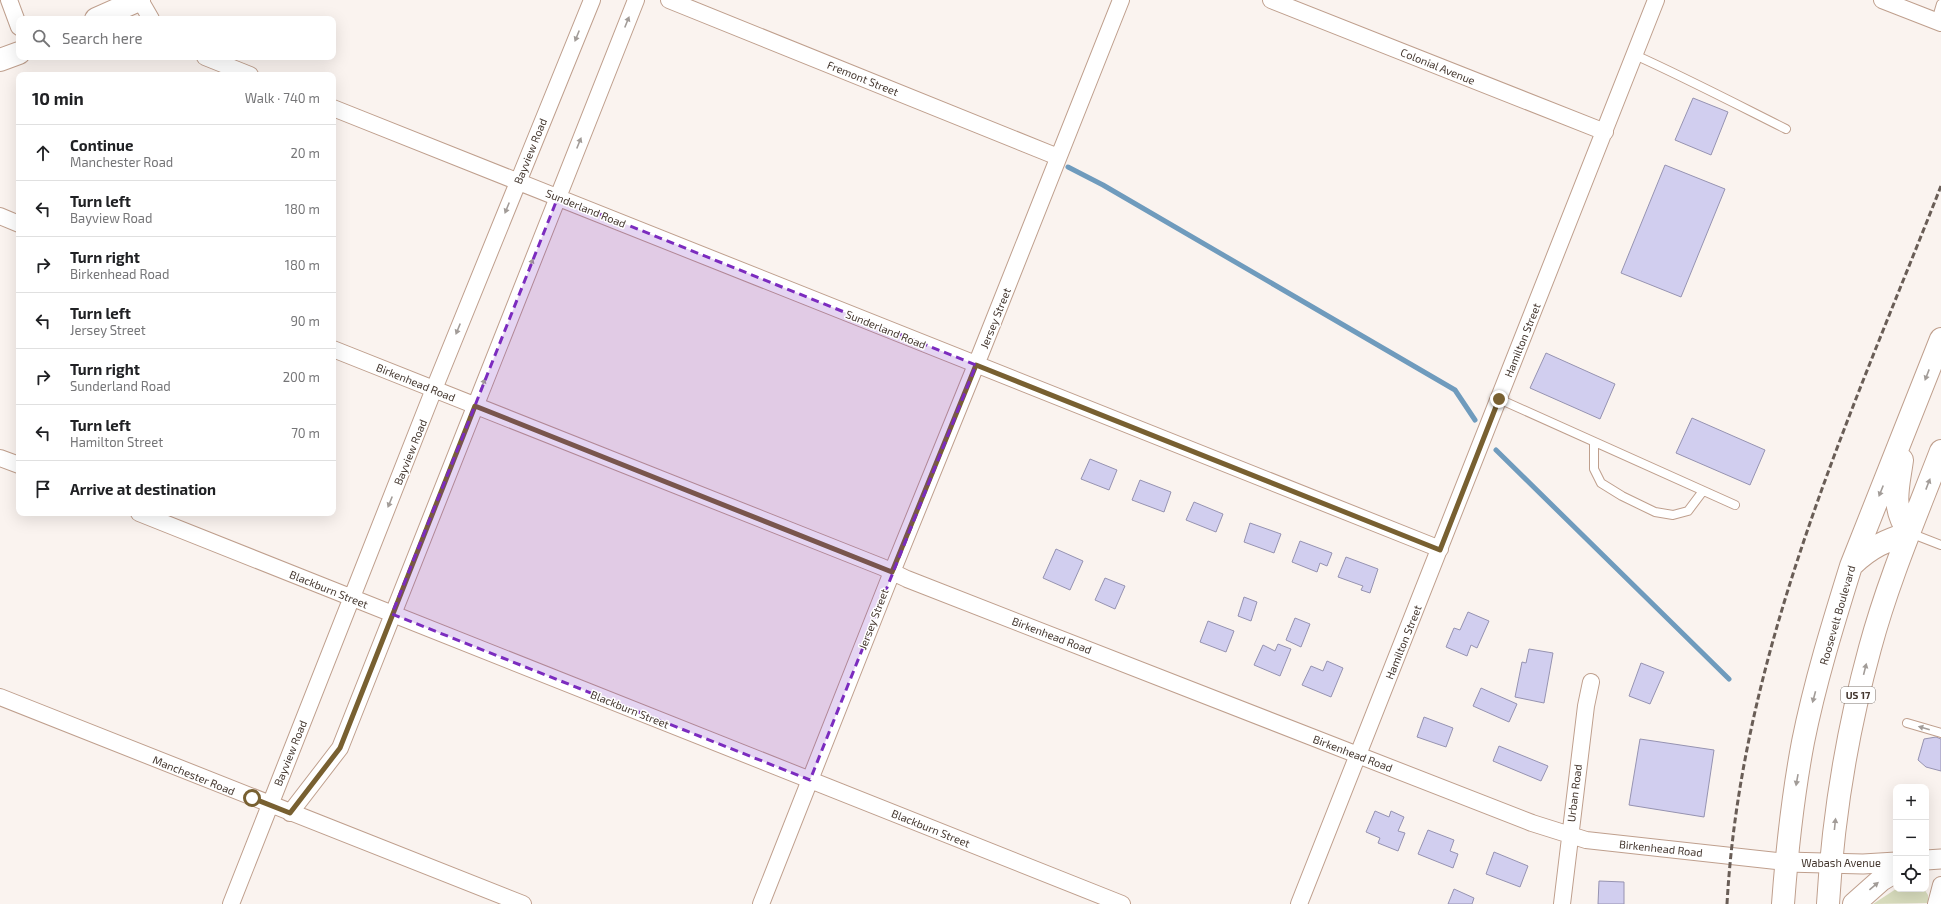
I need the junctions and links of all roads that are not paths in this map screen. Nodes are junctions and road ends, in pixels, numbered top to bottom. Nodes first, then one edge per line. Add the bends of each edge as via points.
1 (9, 0) edge
2 (140, 0) edge
3 (592, 0) edge
4 (636, 0) edge
5 (669, 0) edge
6 (1121, 0) edge
7 (1271, 0) edge
8 (1656, 0) edge
9 (1882, 0) edge
10 (1941, 4) edge
11 (103, 16) edge
12 (148, 16) edge
13 (16, 19) edge
14 (1938, 22) edge
15 (16, 54) edge
16 (1635, 55) junction
17 (0, 60) edge
18 (212, 60) edge
19 (242, 72) edge
20 (336, 109) edge
21 (1786, 129) dead end
22 (1605, 132) junction
23 (1058, 157) junction
24 (517, 181) junction
25 (558, 197) junction
26 (0, 216) edge
27 (16, 223) edge
28 (1941, 339) edge
29 (336, 350) edge
30 (976, 365) junction
31 (434, 389) junction
32 (1499, 399) junction
33 (475, 406) junction
34 (1906, 429) junction
35 (1594, 442) junction
36 (1941, 451) edge
37 (0, 458) edge
38 (16, 464) edge
39 (1703, 491) junction
40 (1735, 505) dead end
41 (146, 516) edge
42 (1909, 533) junction
43 (1941, 545) edge
44 (1440, 550) junction
45 (1851, 566) junction
46 (892, 572) junction
47 (351, 598) junction
48 (392, 614) junction
49 (1591, 682) dead end
50 (0, 697) edge
51 (1907, 723) dead end
52 (1941, 733) edge
53 (1358, 755) junction
54 (810, 780) junction
55 (270, 805) junction
56 (290, 813) junction
57 (1569, 835) junction
58 (1941, 859) edge
59 (1929, 860) edge
60 (1786, 862) junction
61 (1893, 862) edge
62 (1831, 863) junction
63 (1893, 873) edge
64 (1941, 885) edge
65 (231, 904) edge
66 (523, 904) edge
67 (761, 904) edge
68 (1122, 904) edge
69 (1299, 904) edge
70 (1562, 904) edge
71 (1783, 904) edge
72 (1828, 904) edge
73 (1854, 904) edge
74 (1936, 904) edge

1 - 13 street
2 - 11 main road
2 - 12 street
3 -> 24 street, Bayview Road
25 -> 4 street
5 - 23 street, Fremont Street
6 - 23 street, Jersey Street
7 - 22 street, Colonial Avenue
8 - 16 street, Hamilton Street
9 - 14 street
10 - 14 lane
15 - 17 main road
16 - 21 lane
16 - 22 street, Hamilton Street
18 - 19 street
20 - 24 street, Sunderland Road
22 - 32 street, Hamilton Street
23 - 30 street, Jersey Street
24 - 25 street, Sunderland Road
24 -> 31 street, Bayview Road
25 - 30 street, Sunderland Road
33 -> 25 street
26 - 27 street
28 -> 34 main road, Roosevelt Boulevard
29 - 31 street, Birkenhead Road
30 - 44 street, Sunderland Road
30 - 46 street, Jersey Street
31 - 33 street, Birkenhead Road
31 -> 47 street, Bayview Road
32 - 35 lane
32 - 44 street, Hamilton Street
33 - 46 street, Birkenhead Road
33 - 48 street
34 - 42 main road via 1896,505 1900,520
34 -> 45 main road, Roosevelt Boulevard
35 - 39 lane
35 - 39 lane via 1594,469 1601,482 1622,496 1655,512 1673,515 1688,511
42 -> 36 main road, US 17
37 - 38 street
39 - 40 lane
41 - 47 street, Blackburn Street
42 - 43 lane
42 - 45 main road via 1883,541
62 -> 42 main road, US 17 via 1838,801 1857,699 1870,647
44 - 53 street, Hamilton Street
45 -> 60 main road, Roosevelt Boulevard via 1813,700 1794,792
46 - 53 street, Birkenhead Road
46 - 54 street, Jersey Street
47 - 48 street, Blackburn Street
47 - 55 street, Bayview Road
48 - 54 street, Blackburn Street
48 - 56 street via 340,748
49 - 57 street, Urban Road
50 - 55 street, Manchester Road
52 -> 51 lane
53 - 57 street, Birkenhead Road via 1532,824
53 - 69 street, Hamilton Street
54 - 67 street, Jersey Street
54 - 68 street, Blackburn Street
55 - 56 street, Manchester Road
55 - 65 street, Bayview Road
56 - 66 street, Manchester Road
57 - 60 street, Birkenhead Road via 1586,840
57 - 70 street, Urban Road
58 - 59 street
60 - 62 street, Wabash Avenue
60 - 71 main road, Roosevelt Boulevard
61 - 62 street, Wabash Avenue
62 - 72 main road, US 17
73 -> 63 main road via 1880,880
64 - 74 street

